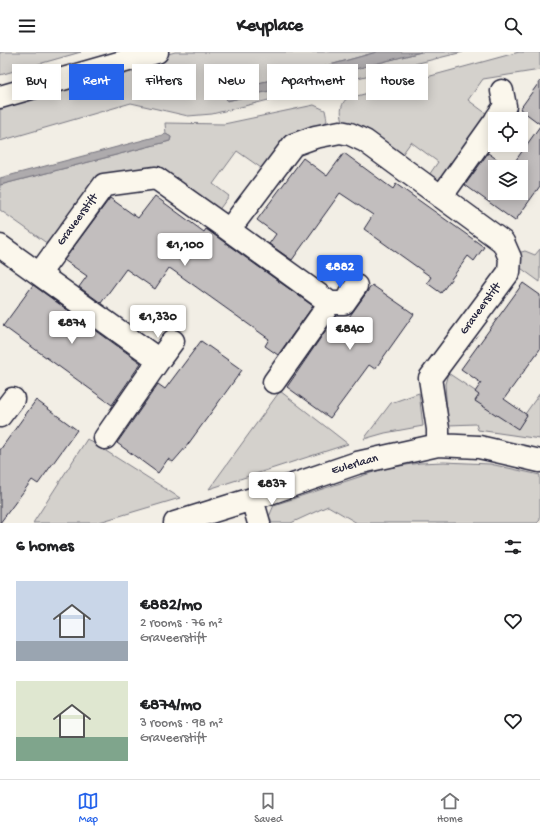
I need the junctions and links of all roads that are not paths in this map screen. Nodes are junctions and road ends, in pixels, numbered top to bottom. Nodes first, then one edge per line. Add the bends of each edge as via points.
1 (157, 52) edge
2 (502, 91) dead end
3 (0, 97) edge
4 (501, 112) edge
5 (488, 131) edge
6 (441, 197) junction
7 (229, 230) junction
8 (0, 246) edge
9 (39, 274) junction
10 (356, 286) dead end
11 (330, 303) junction
12 (173, 341) dead end
13 (159, 360) junction
14 (274, 382) dead end
15 (13, 398) dead end
16 (0, 416) edge
17 (105, 438) dead end
18 (438, 445) junction
19 (540, 460) edge
20 (252, 499) junction
21 (175, 523) edge
22 (259, 523) edge

1 - 3 main road
2 - 4 main road via 505,106
5 - 6 main road
6 - 7 main road, Graveerstift via 365,141 340,132 293,145
6 - 18 main road, Graveerstift via 503,242 510,258 509,272 430,378
7 - 9 main road, Graveerstift via 156,178 104,184
7 - 11 main road, Graveerstift
8 - 9 main road
9 - 13 main road
10 - 11 main road via 344,303
11 - 14 main road
12 - 13 main road
13 - 17 main road
15 - 16 main road
18 - 19 main road, Eulerlaan via 479,447
18 - 20 main road, Eulerlaan via 357,463
20 - 21 main road, Eulerlaan
20 - 22 main road

